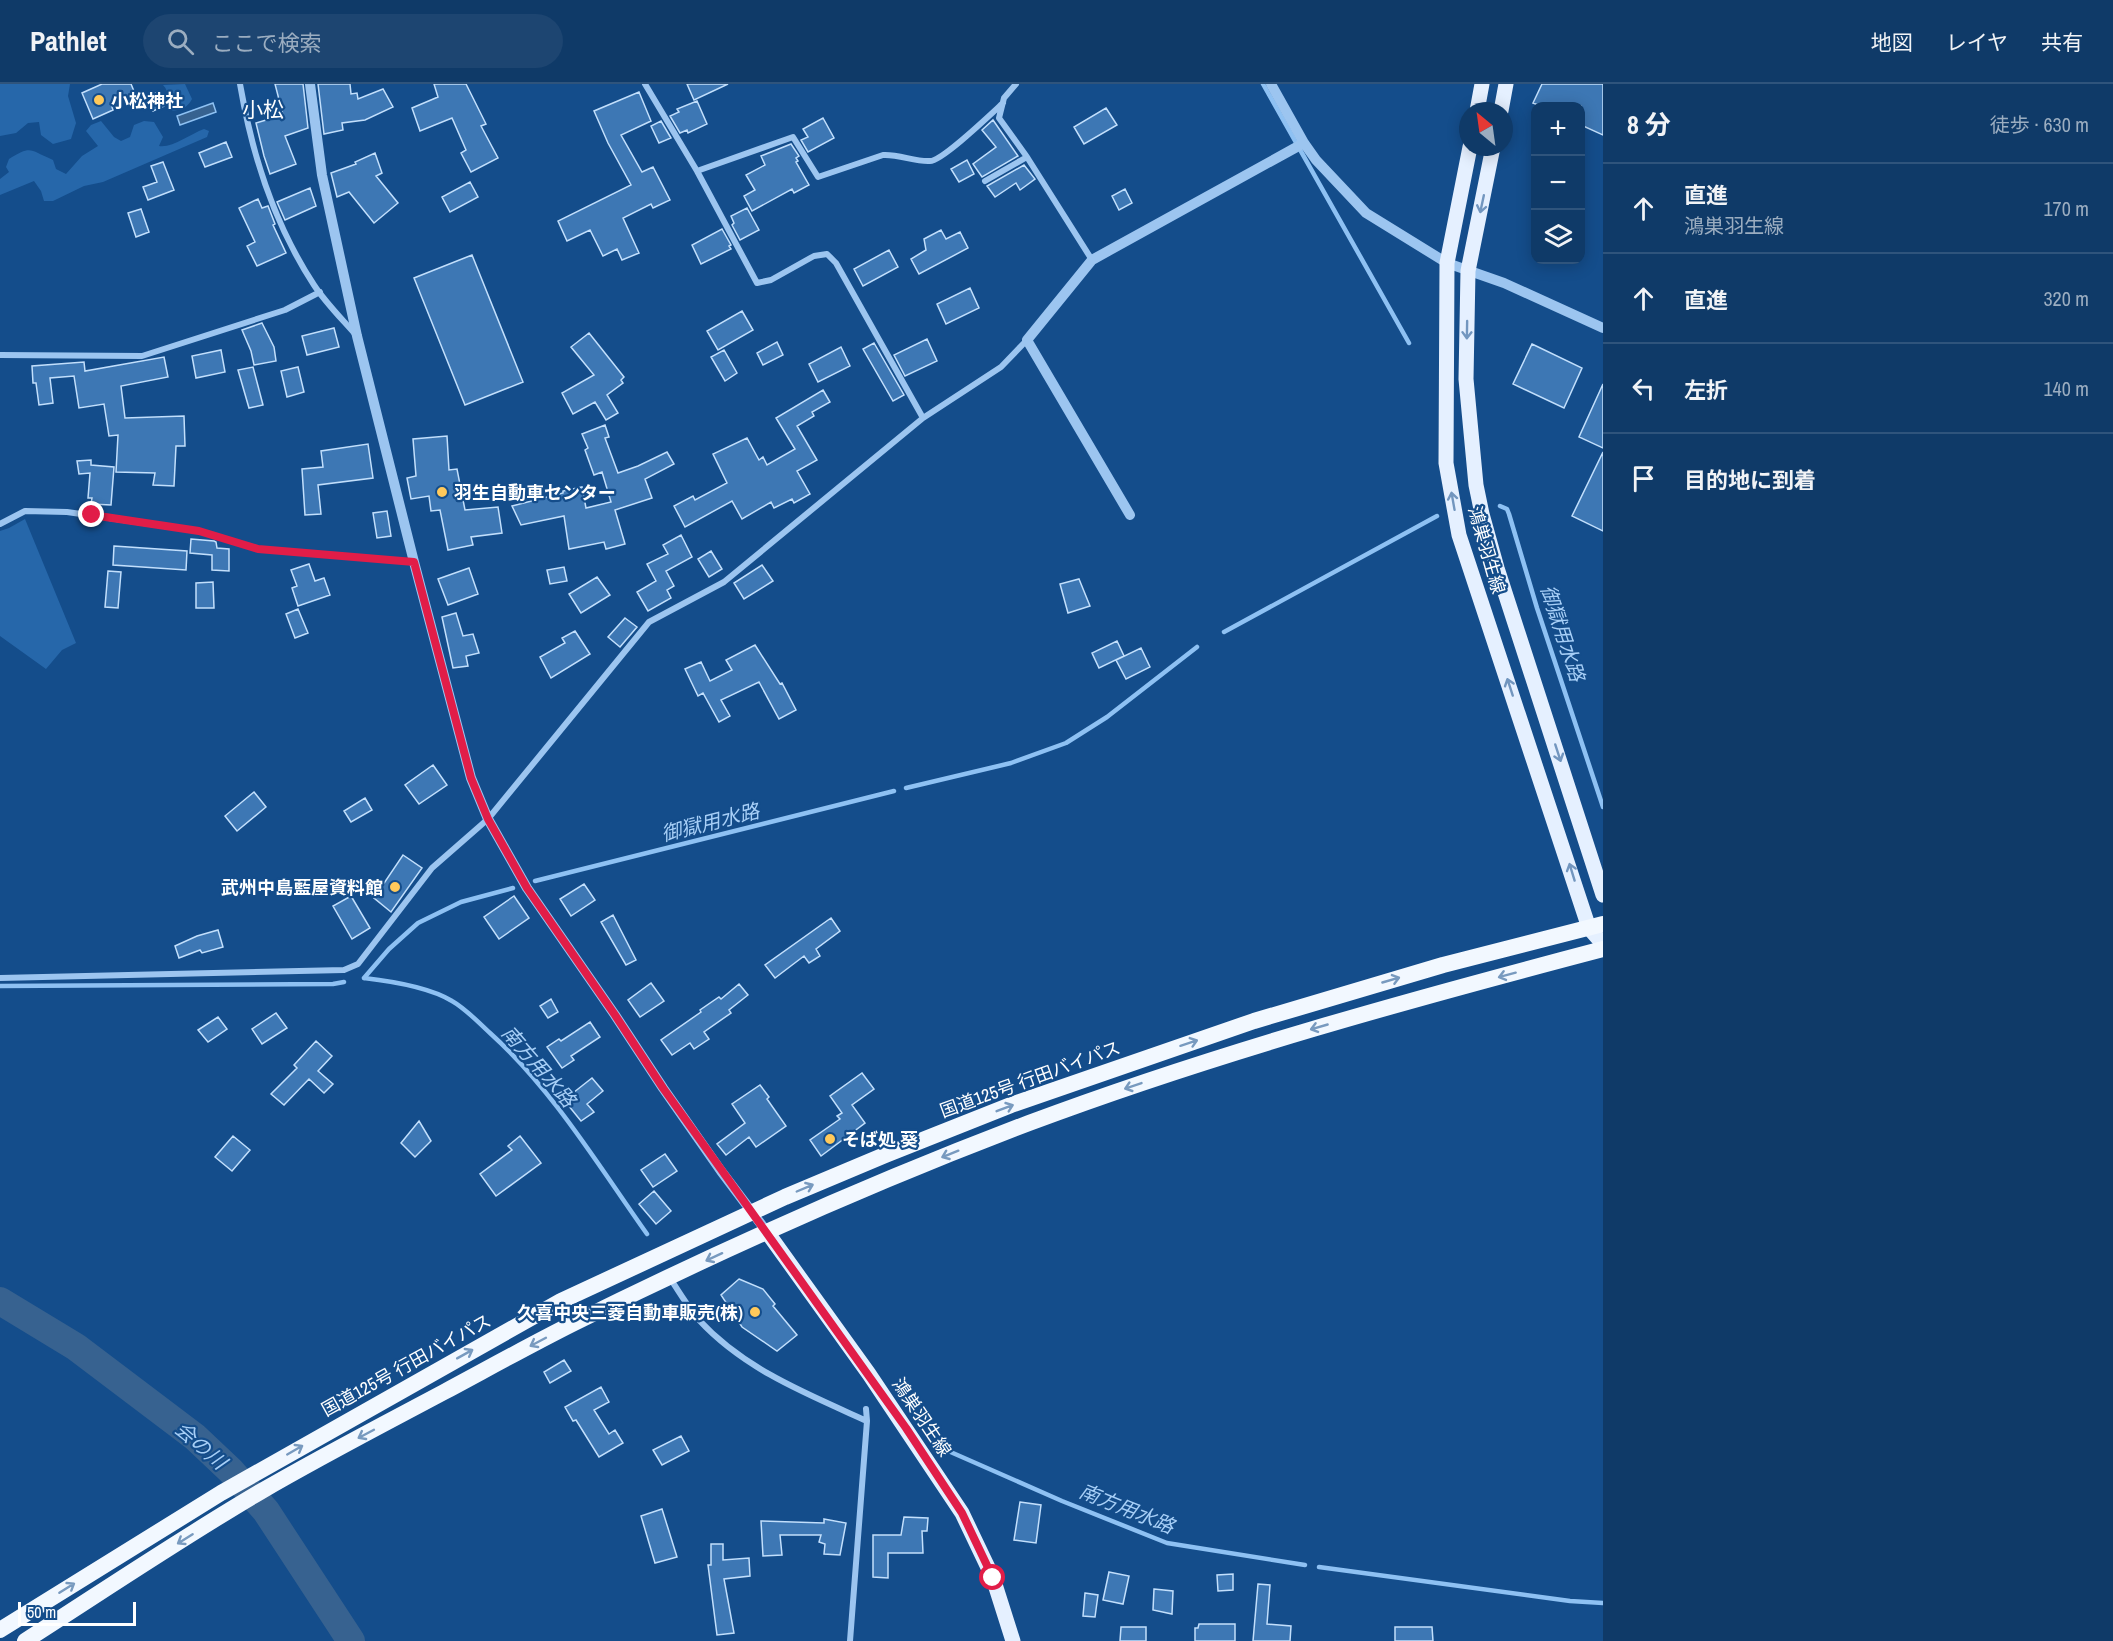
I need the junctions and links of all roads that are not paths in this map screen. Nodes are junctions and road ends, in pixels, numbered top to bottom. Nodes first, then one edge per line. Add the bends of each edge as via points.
1 (240, 84) edge
2 (310, 84) edge
3 (645, 84) edge
4 (1016, 84) edge
5 (1271, 84) edge
6 (1482, 84) edge
7 (1506, 84) edge
8 (1479, 102) edge
9 (1503, 102) edge
10 (1003, 103) junction
11 (1304, 143) junction
12 (1468, 156) edge
13 (1491, 156) edge
14 (1027, 157) junction
15 (697, 171) junction
16 (985, 181) dead end
17 (1092, 260) junction
18 (1447, 263) junction
19 (1468, 272) junction
20 (320, 292) junction
21 (1603, 328) edge
22 (357, 336) junction
23 (1027, 340) junction
24 (0, 355) edge
25 (923, 418) junction
26 (1130, 515) dead end
27 (0, 524) edge
28 (414, 562) junction
29 (488, 819) junction
30 (1603, 895) edge
31 (1596, 926) edge
32 (1603, 944) edge
33 (1603, 949) edge
34 (0, 978) edge
35 (752, 1212) junction
36 (767, 1232) junction
37 (669, 1278) junction
38 (866, 1409) dead end
39 (867, 1421) junction
40 (0, 1630) edge
41 (25, 1641) edge
42 (850, 1641) edge
43 (1013, 1641) edge

1 - 20 street via 245,117 280,226
2 - 22 street via 322,175
3 - 15 street
4 - 10 street
5 - 11 street
6 - 8 main road
7 - 9 main road
10 - 14 street via 999,118
10 - 15 street via 931,162 891,154 818,177 793,137
11 - 17 street
11 - 18 street via 1366,213
12 - 18 main road, 鴻巣羽生線
13 -> 19 main road, 鴻巣羽生線
14 - 16 street
14 - 17 street
15 - 25 street via 757,283 771,280 820,254 828,254
17 - 23 street
18 - 19 street
31 -> 18 main road, 鴻巣羽生線 via 1459,535 1446,463
19 - 21 street
19 -> 30 main road, 鴻巣羽生線 via 1466,379 1482,514
20 - 22 street
20 - 24 street via 285,310 142,356
22 - 28 street
23 - 25 street via 1000,367
23 - 26 street
25 - 29 street via 724,582 649,622
27 - 28 street via 25,511 68,512 199,531 258,549
28 - 29 street via 471,778
29 - 34 street via 432,868 358,964 344,970
29 - 35 street via 527,888
31 - 32 main road, 鴻巣羽生線
35 -> 31 highway, 国道125号 行田バイパス via 947,1130 1145,1057 1370,985
33 -> 36 highway via 1264,1043 1154,1079 1014,1129
35 - 36 street
40 -> 35 highway, 国道125号 行田バイパス via 221,1492 561,1301
36 -> 37 highway
36 - 43 main road, 鴻巣羽生線 via 962,1513 993,1578
37 - 39 street via 699,1319 744,1360
37 -> 41 highway via 574,1323 257,1494
38 - 39 street
39 - 42 street

